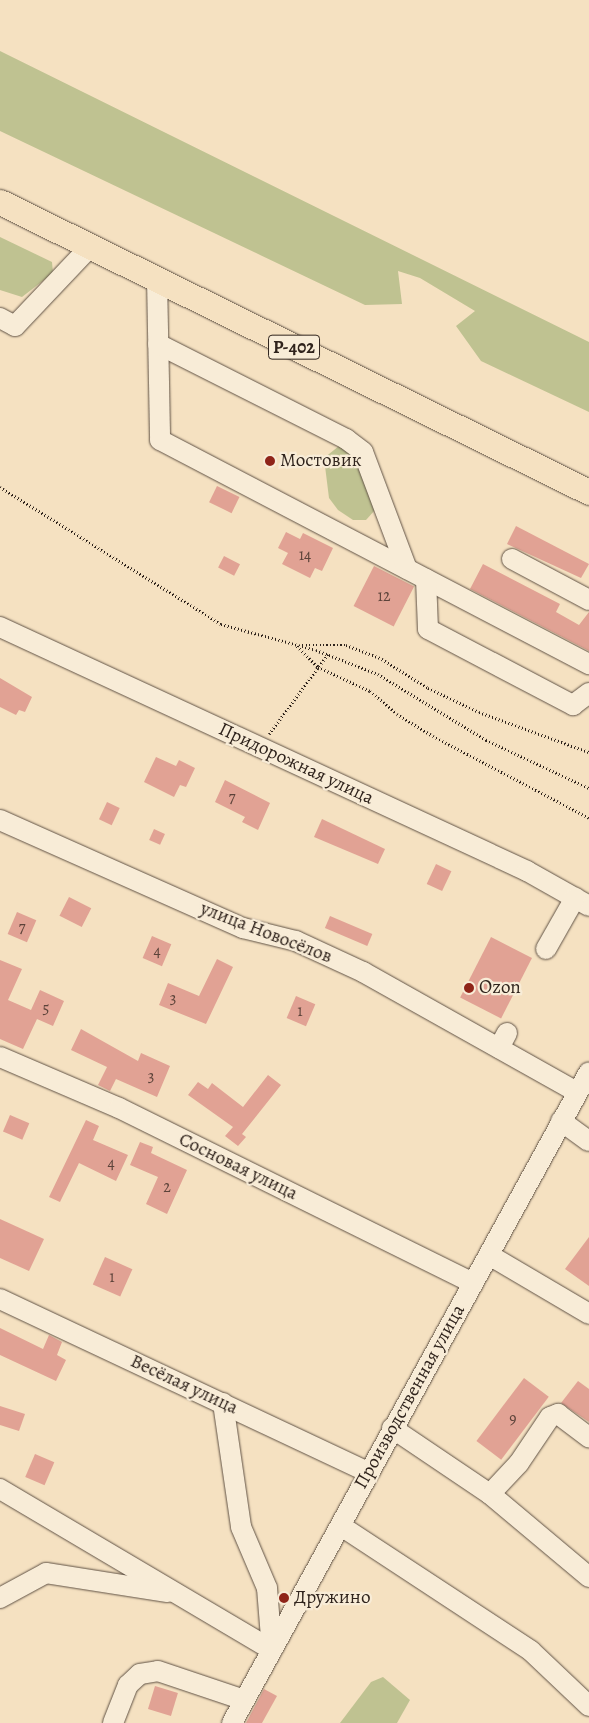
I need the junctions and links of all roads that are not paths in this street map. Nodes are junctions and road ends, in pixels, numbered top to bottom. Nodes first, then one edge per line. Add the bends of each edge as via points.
1 (0, 202) edge
2 (90, 246) junction
3 (157, 278) junction
4 (0, 318) edge
5 (158, 344) junction
6 (589, 492) edge
7 (512, 559) dead end
8 (407, 569) junction
9 (426, 579) junction
10 (589, 600) edge
11 (0, 627) edge
12 (589, 664) edge
13 (589, 693) edge
14 (0, 820) edge
15 (582, 902) edge
16 (546, 949) dead end
17 (0, 1057) edge
18 (589, 1072) edge
19 (577, 1092) junction
20 (561, 1121) junction
21 (589, 1142) edge
22 (489, 1255) junction
23 (473, 1283) junction
24 (0, 1299) edge
25 (589, 1314) edge
26 (223, 1403) junction
27 (392, 1428) junction
28 (589, 1436) edge
29 (368, 1472) junction
30 (0, 1489) edge
31 (490, 1494) junction
32 (341, 1526) junction
33 (589, 1577) edge
34 (184, 1596) junction
35 (0, 1598) edge
36 (272, 1650) junction
37 (244, 1700) junction
38 (589, 1706) edge
39 (113, 1723) edge
40 (232, 1723) edge

1 - 2 main road, Р-402
2 - 3 main road, Р-402
2 - 4 street via 15,326
3 - 5 street
3 - 6 main road, Р-402
5 - 8 street via 346,439 363,452
5 - 8 street via 160,440
7 - 10 street
8 - 9 street
9 - 12 street
9 - 13 street via 428,629 573,705
11 - 15 street, Придорожная улица via 518,867
14 - 19 street, улица Новосёлов via 243,928 296,940 503,1041
15 - 16 street
17 - 23 street, Сосновая улица via 119,1108
18 - 19 street, Производственная улица
19 - 20 street, Производственная улица
20 - 21 street
20 - 22 street, Производственная улица
22 - 23 street, Производственная улица
22 - 25 street
23 - 27 street, Производственная улица
24 - 26 street, Весёлая улица
26 - 29 street, Весёлая улица
26 - 36 street via 241,1527 267,1588
27 - 29 street, Производственная улица
27 - 31 street
28 - 31 street via 558,1414 550,1418 519,1463
29 - 32 street, Производственная улица
30 - 34 street
31 - 33 street
32 - 36 street, Производственная улица
32 - 38 street via 531,1651
34 - 35 street via 98,1578 46,1574
34 - 36 street
36 - 37 street, Производственная улица
37 - 39 street via 158,1671 140,1674 128,1685
37 - 40 street, Производственная улица

